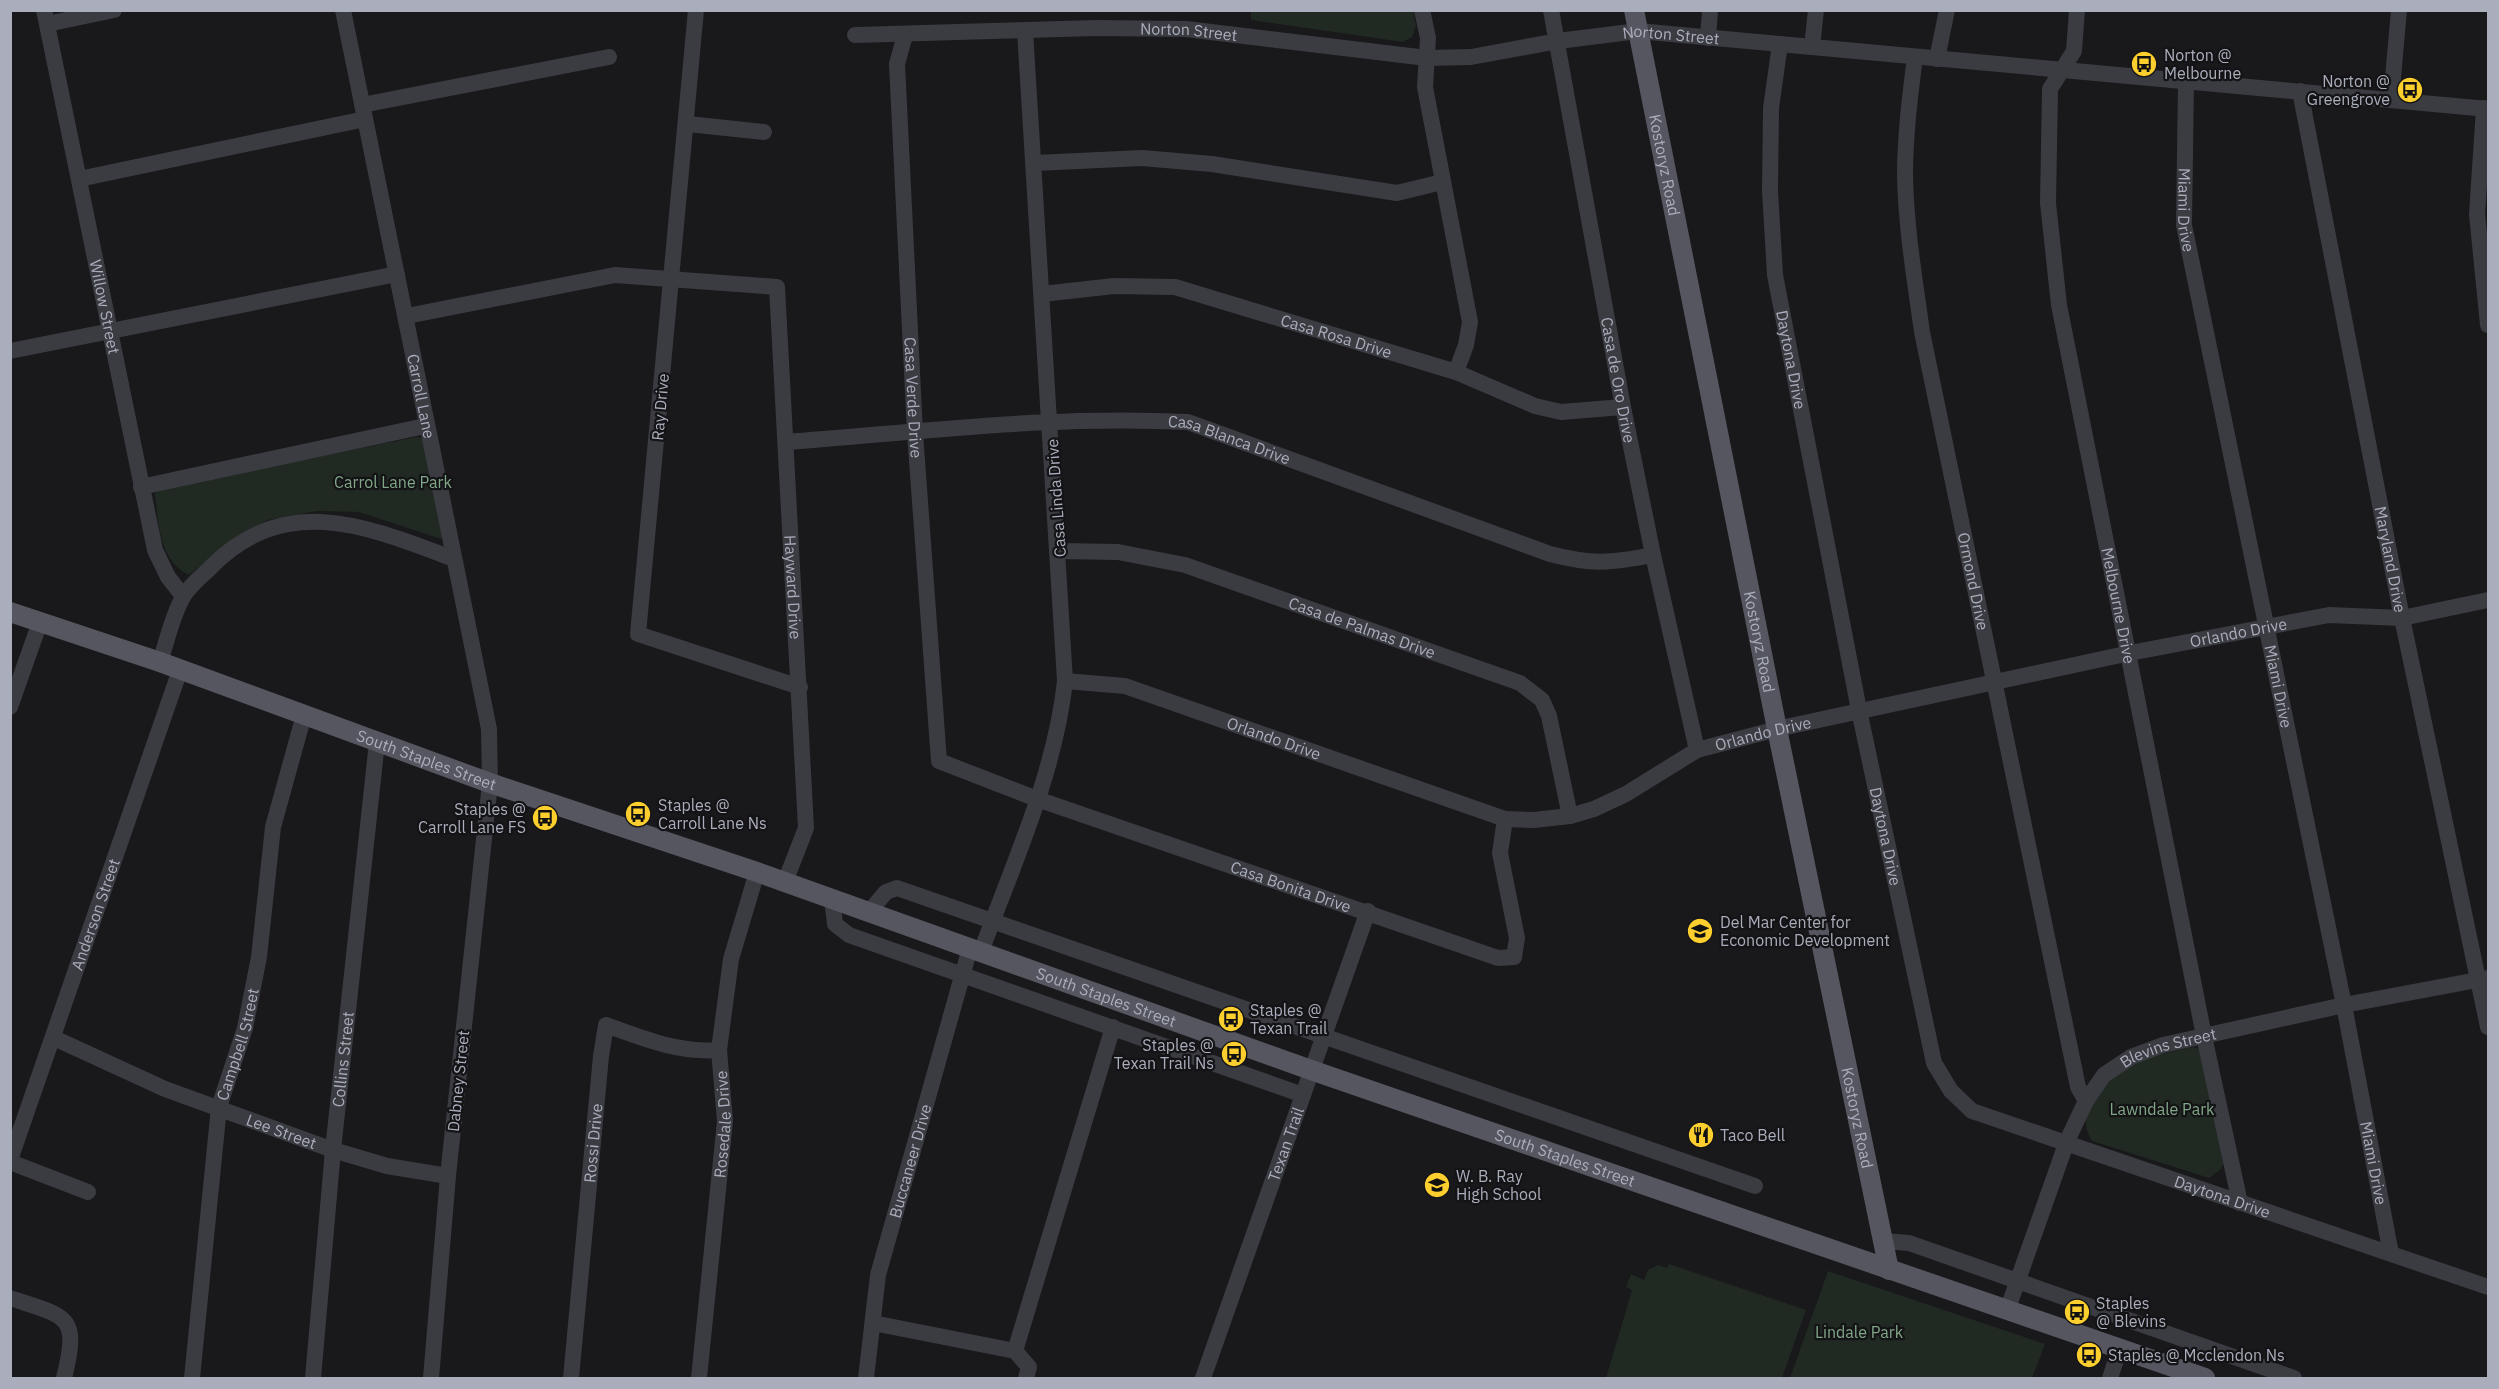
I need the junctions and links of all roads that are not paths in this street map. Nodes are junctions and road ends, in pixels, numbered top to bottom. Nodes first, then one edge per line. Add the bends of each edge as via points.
1 (114, 10) edge
2 (343, 10) edge
3 (696, 10) edge
4 (1422, 10) edge
5 (1551, 10) edge
6 (1634, 10) edge
7 (1710, 10) edge
8 (1816, 10) edge
9 (1947, 10) edge
10 (2077, 10) edge
11 (2399, 10) edge
12 (45, 17) edge
13 (1025, 31) junction
14 (1638, 32) junction
15 (855, 35) dead end
16 (905, 35) junction
17 (1708, 38) junction
18 (1558, 41) junction
19 (1780, 44) junction
20 (1812, 47) junction
21 (609, 57) dead end
22 (1915, 57) junction
23 (1427, 58) junction
24 (1937, 59) junction
25 (2060, 70) junction
26 (2186, 81) junction
27 (2300, 91) junction
28 (2391, 100) junction
29 (2486, 108) edge
30 (364, 112) junction
31 (687, 124) junction
32 (764, 132) dead end
33 (1035, 163) junction
34 (79, 179) junction
35 (1442, 182) junction
36 (397, 274) junction
37 (672, 279) junction
38 (1042, 294) junction
39 (407, 316) junction
40 (2488, 325) edge
41 (108, 330) junction
42 (10, 351) edge
43 (1456, 372) junction
44 (1623, 407) junction
45 (1051, 422) junction
46 (425, 426) junction
47 (915, 433) junction
48 (786, 442) junction
49 (141, 488) junction
50 (1059, 551) junction
51 (1653, 555) junction
52 (454, 559) junction
53 (183, 596) junction
54 (2488, 600) edge
55 (10, 612) edge
56 (2402, 618) junction
57 (40, 622) junction
58 (2265, 626) junction
59 (2130, 653) junction
60 (160, 662) junction
61 (180, 670) junction
62 (1065, 681) junction
63 (1996, 684) junction
64 (800, 687) junction
65 (10, 707) edge
66 (1859, 710) junction
67 (304, 716) junction
68 (1777, 729) junction
69 (377, 742) junction
70 (1697, 750) junction
71 (939, 761) joint
72 (490, 783) junction
73 (1037, 799) junction
74 (1570, 816) junction
75 (1504, 819) junction
76 (757, 872) junction
77 (785, 882) junction
78 (832, 899) junction
79 (1368, 911) junction
80 (869, 912) junction
81 (993, 921) junction
82 (976, 950) junction
83 (963, 974) junction
84 (2484, 979) edge
85 (2344, 1005) junction
86 (1113, 1027) junction
87 (2488, 1027) edge
88 (1323, 1036) junction
89 (2204, 1036) junction
90 (54, 1038) junction
91 (719, 1050) junction
92 (1311, 1070) junction
93 (1303, 1095) junction
94 (2086, 1101) junction
95 (219, 1107) junction
96 (2067, 1141) junction
97 (333, 1150) junction
98 (10, 1161) edge
99 (448, 1176) junction
100 (1755, 1186) dead end
101 (87, 1192) dead end
102 (2240, 1203) junction
103 (1883, 1241) junction
104 (2391, 1254) junction
105 (1889, 1270) junction
106 (2017, 1281) junction
107 (2488, 1287) edge
108 (10, 1298) edge
109 (2007, 1311) junction
110 (873, 1323) junction
111 (2120, 1348) junction
112 (1015, 1351) junction
113 (64, 1378) edge
114 (192, 1378) edge
115 (313, 1378) edge
116 (431, 1378) edge
117 (571, 1378) edge
118 (699, 1378) edge
119 (866, 1378) edge
120 (1026, 1378) edge
121 (1203, 1378) edge
122 (2110, 1378) edge
123 (2205, 1378) edge
124 (2294, 1378) edge

1 - 12 street
2 - 30 street, Carroll Lane
3 - 31 street, Ray Drive
4 - 23 street via 1428,38
5 - 18 street, Casa de Oro Drive
6 - 14 main road, Kostoryz Road
7 - 17 street
8 - 20 street
9 - 24 street
10 - 25 street, Melbourne Drive via 2074,51
11 - 28 street
12 - 34 street, Willow Street
13 - 16 street, Norton Street
13 - 23 street, Norton Street via 1186,29
13 - 33 street, Casa Linda Drive
14 - 17 street, Norton Street
14 - 18 street, Norton Street
14 - 68 main road, Kostoryz Road
15 - 16 street, Norton Street
16 - 47 street, Casa Verde Drive via 897,64
17 - 19 street, Norton Street
18 - 23 street, Norton Street via 1471,57
18 - 44 street, Casa de Oro Drive
19 - 20 street, Norton Street
19 - 66 street, Daytona Drive via 1771,108 1775,275
20 - 22 street, Norton Street
21 - 30 street
22 - 24 street, Norton Street
22 - 63 street, Ormond Drive via 1905,176 1911,257 1922,332
23 - 35 street via 1425,87
24 - 25 street, Norton Street
25 - 26 street, Norton Street
25 - 59 street, Melbourne Drive via 2050,89 2047,153 2059,306
26 - 27 street, Norton Street
26 - 58 street, Miami Drive via 2184,225
27 - 28 street, Norton Street
27 - 56 street, Maryland Drive
28 - 29 street, Norton Street
29 - 40 street via 2477,214
30 - 34 street
30 - 36 street, Carroll Lane
31 - 32 street
31 - 37 street, Ray Drive
33 - 35 street via 1142,158 1212,164 1397,193
33 - 38 street, Casa Linda Drive
34 - 41 street, Willow Street
35 - 43 street via 1470,322
36 - 39 street, Carroll Lane
36 - 41 street
37 - 39 street via 615,275
37 - 48 street, Hayward Drive via 777,288
37 - 64 street, Ray Drive via 638,634
38 - 43 street, Casa Rosa Drive via 1114,286 1175,286
38 - 45 street, Casa Linda Drive
39 - 46 street, Carroll Lane
41 - 42 street
41 - 49 street, Willow Street
43 - 44 street, Casa Rosa Drive via 1535,406 1561,412
44 - 51 street, Casa de Oro Drive
45 - 47 street, Casa Blanca Drive
45 - 50 street, Casa Linda Drive
45 - 51 street, Casa Blanca Drive via 1188,422 1550,554 1584,562 1615,562
46 - 49 street
46 - 52 street, Carroll Lane
47 - 48 street, Casa Blanca Drive
47 - 71 street, Casa Verde Drive
48 - 64 street, Hayward Drive
49 - 53 street, Willow Street via 155,550
50 - 62 street, Casa Linda Drive
50 - 74 street, Casa de Palmas Drive via 1118,552 1185,565 1520,683 1542,700 1549,716
51 - 70 street, Casa de Oro Drive
52 - 53 street via 383,532 342,522 303,521 265,531 225,554
52 - 72 street, Carroll Lane via 483,688
53 - 60 street
54 - 56 street, Orlando Drive
55 - 57 main road, South Staples Street
56 - 58 street, Orlando Drive via 2329,615
56 - 84 street, Maryland Drive
57 - 60 main road, South Staples Street
57 - 65 street
58 - 59 street, Orlando Drive
58 - 85 street, Miami Drive
59 - 63 street, Orlando Drive
59 - 89 street, Melbourne Drive
60 - 61 main road, South Staples Street
61 - 67 main road, South Staples Street
61 - 90 street, Anderson Street
62 - 73 street, Casa Linda Drive via 1061,721
62 - 75 street, Orlando Drive via 1125,686
63 - 66 street, Orlando Drive
63 - 94 street, Ormond Drive via 2078,1087
64 - 77 street, Hayward Drive via 806,828
66 - 68 street, Orlando Drive
66 - 96 street, Daytona Drive via 1935,1063 1951,1091 1972,1111
67 - 69 main road, South Staples Street
67 - 95 street, Campbell Street via 273,827 259,957 245,1028
68 - 70 street, Orlando Drive
68 - 103 main road, Kostoryz Road
69 - 72 main road, South Staples Street
69 - 97 street, Collins Street
70 - 74 street, Orlando Drive via 1626,794
71 - 73 street, Casa Bonita Drive
72 - 76 main road, South Staples Street
72 - 99 street, Dabney Street
73 - 79 street, Casa Bonita Drive
73 - 81 street, Casa Linda Drive
74 - 75 street, Orlando Drive
75 - 79 street, Casa Bonita Drive via 1500,853 1517,938 1514,957 1498,958
76 - 77 main road, South Staples Street
76 - 91 street, Rosedale Drive via 731,959
77 - 78 main road, South Staples Street
78 - 80 main road, South Staples Street
78 - 83 street via 835,924 849,935
79 - 88 street, Texan Trail
80 - 81 street via 886,892 897,888
80 - 82 main road, South Staples Street
81 - 82 street, Casa Linda Drive
81 - 88 street
82 - 83 street, Buccaneer Drive
82 - 92 main road, South Staples Street
83 - 86 street
83 - 110 street, Buccaneer Drive via 878,1275
84 - 85 street, Blevins Street
84 - 87 street, Maryland Drive
85 - 89 street, Blevins Street
85 - 104 street, Miami Drive
86 - 93 street
86 - 112 street
88 - 92 street, Texan Trail
88 - 100 street
89 - 94 street, Blevins Street via 2131,1057 2104,1075
89 - 102 street, Melbourne Drive
90 - 95 street, Lee Street via 165,1089
90 - 98 street, Anderson Street
91 - 117 street, Rossi Drive via 695,1052 654,1043 606,1025
91 - 118 street, Rosedale Drive via 724,1121
92 - 93 street, Texan Trail
92 - 105 main road, South Staples Street
93 - 121 street, Texan Trail
94 - 96 street, Blevins Street
95 - 97 street, Lee Street
95 - 114 street, Campbell Street
96 - 102 street, Daytona Drive
96 - 106 street, Blevins Street
97 - 99 street, Lee Street via 387,1166
97 - 115 street, Collins Street
98 - 101 street
99 - 116 street, Dabney Street
102 - 104 street, Daytona Drive
103 - 105 main road, Kostoryz Road
103 - 106 street via 1909,1243
104 - 107 street, Daytona Drive
105 - 109 main road, South Staples Street
106 - 109 street, Blevins Street
106 - 124 street
108 - 113 street via 65,1320 73,1343
109 - 111 main road, South Staples Street
110 - 112 street
110 - 119 street, Buccaneer Drive
111 - 122 street
111 - 123 main road, South Staples Street
112 - 120 street via 1029,1367

